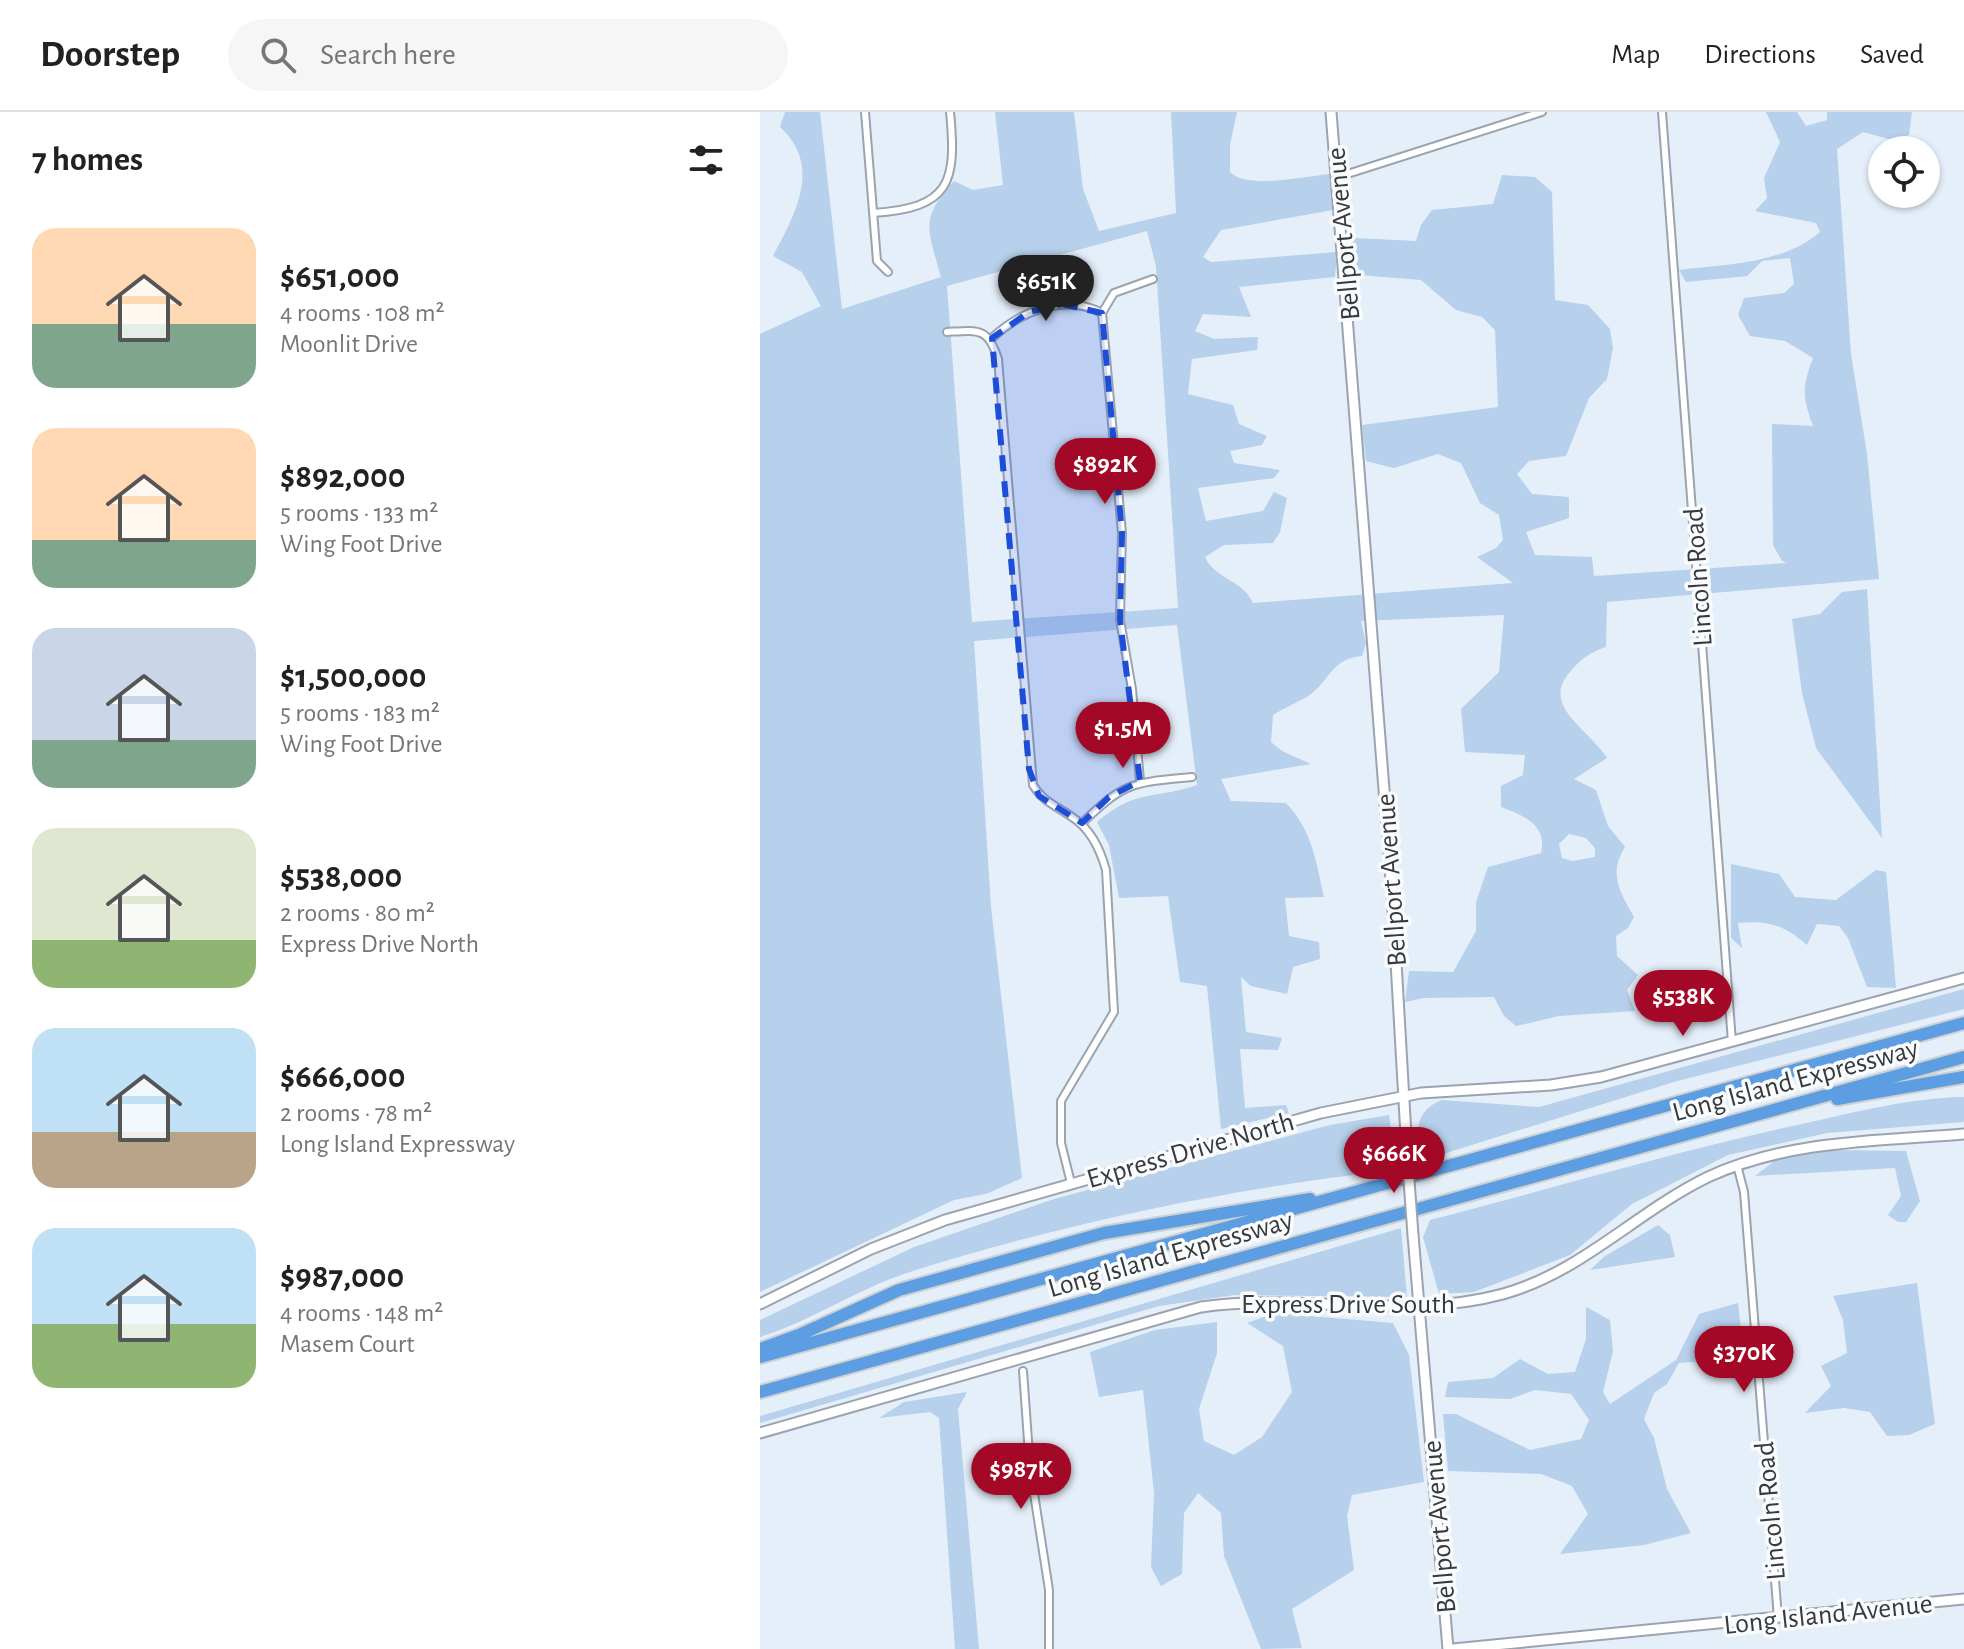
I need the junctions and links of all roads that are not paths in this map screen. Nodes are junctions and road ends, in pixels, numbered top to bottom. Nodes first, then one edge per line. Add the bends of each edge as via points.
1 (865, 112) edge
2 (950, 112) edge
3 (1331, 112) edge
4 (1542, 112) edge
5 (1662, 112) edge
6 (1338, 177) junction
7 (873, 213) junction
8 (888, 272) dead end
9 (1153, 279) dead end
10 (1102, 313) junction
11 (947, 332) dead end
12 (992, 338) junction
13 (1192, 777) dead end
14 (1140, 781) junction
15 (1082, 823) junction
16 (1964, 978) edge
17 (1964, 1023) edge
18 (1732, 1042) junction
19 (1964, 1057) edge
20 (1964, 1077) edge
21 (1403, 1096) junction
22 (1786, 1106) junction
23 (1964, 1134) edge
24 (1737, 1165) junction
25 (1071, 1183) junction
26 (1328, 1199) junction
27 (760, 1304) edge
28 (1420, 1308) junction
29 (760, 1349) edge
30 (760, 1357) edge
31 (1023, 1371) dead end
32 (760, 1392) edge
33 (760, 1433) edge
34 (1964, 1599) edge
35 (1778, 1618) junction
36 (1049, 1649) edge
37 (1450, 1649) edge

1 - 7 street
2 - 7 street via 954,153 943,188 917,208
3 - 6 main road, Bellport Avenue
4 - 6 street
5 - 18 street, Lincoln Road
6 - 21 main road, Bellport Avenue
7 - 8 street via 877,261
9 - 10 street via 1114,293
10 - 12 street via 1084,305 1044,308 1013,320
10 - 14 street via 1122,533 1120,620
11 - 12 street via 972,330
12 - 15 street via 1000,379 1029,769 1039,796
13 - 14 street
14 - 15 street via 1109,797
15 - 25 street via 1106,870 1115,991 1106,1030 1061,1101 1061,1143
16 - 18 main road, Express Drive North
17 - 26 highway, Long Island Expressway
18 - 21 main road, Express Drive North via 1583,1081
19 - 22 highway, Long Island Expressway
20 - 22 highway
21 - 25 main road, Express Drive North via 1321,1113
21 - 28 main road, Bellport Avenue, bridge
22 - 32 highway, Long Island Expressway
23 - 24 main road, Express Drive South via 1806,1147
24 - 28 main road, Express Drive South via 1681,1192 1555,1274 1491,1297
24 - 35 street, Lincoln Road via 1744,1192
25 - 27 main road, Express Drive North via 908,1234
26 - 29 highway via 1297,1199 1104,1233 899,1290
26 - 30 highway, Long Island Expressway
28 - 33 main road, Express Drive South via 1261,1302 1201,1307
28 - 37 main road, Bellport Avenue
31 - 36 street via 1030,1468 1049,1590
34 - 35 main road, Long Island Avenue
35 - 37 main road, Long Island Avenue

